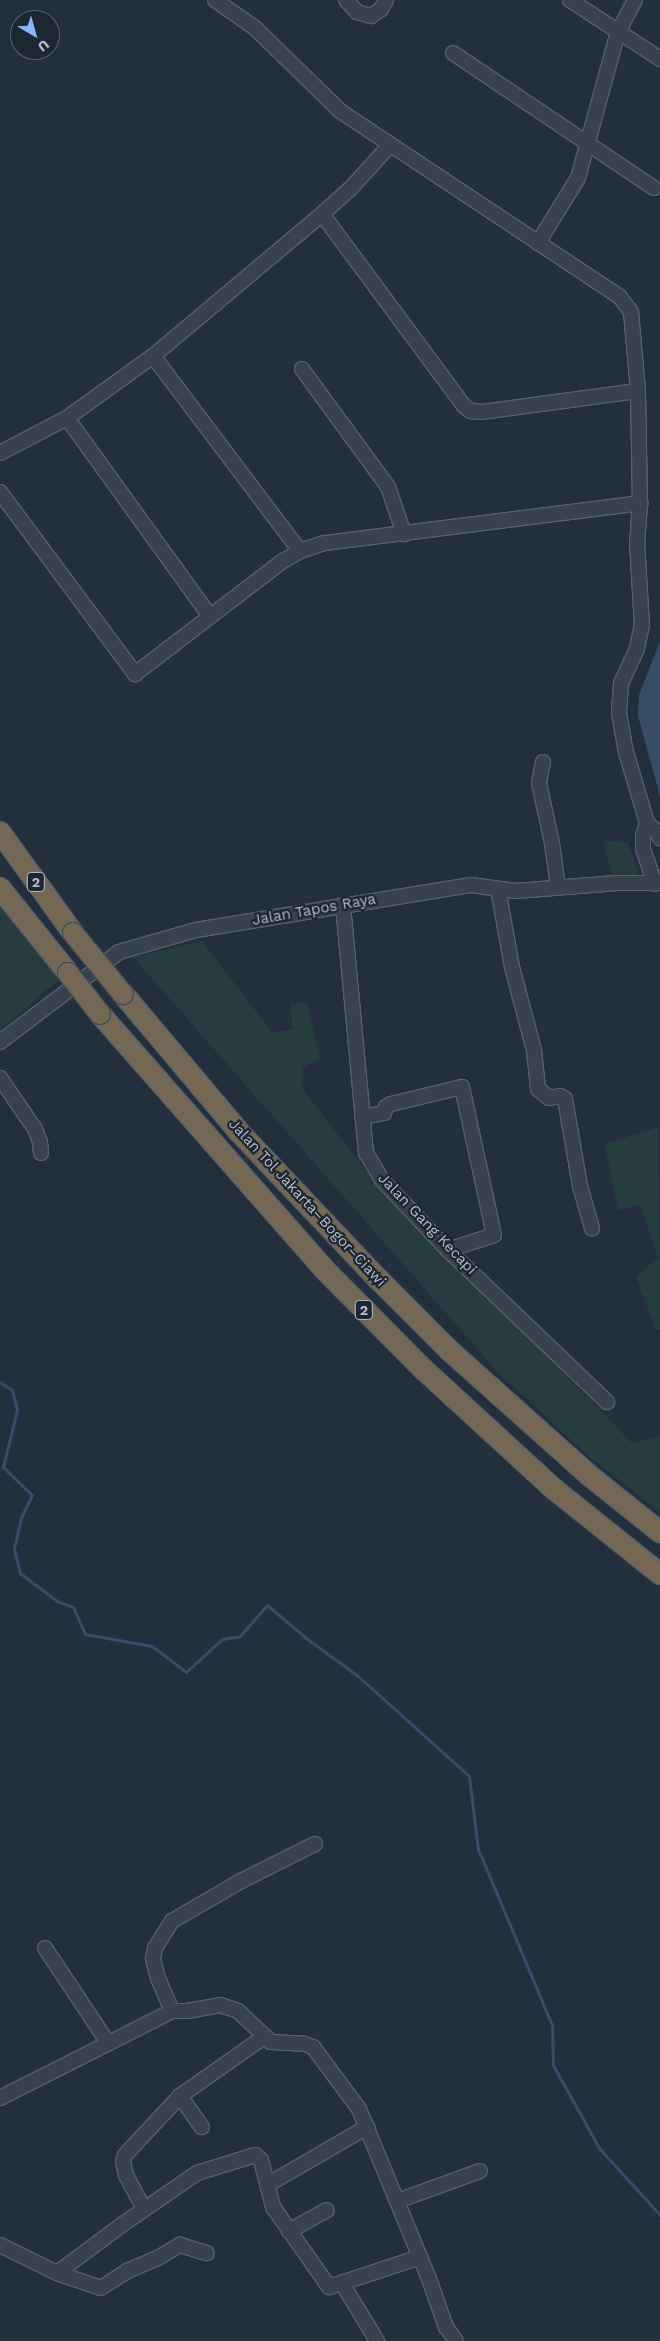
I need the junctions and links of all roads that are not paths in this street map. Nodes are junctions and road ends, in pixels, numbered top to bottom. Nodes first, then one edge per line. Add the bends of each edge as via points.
1 (215, 0) edge
2 (346, 0) edge
3 (386, 0) edge
4 (570, 0) edge
5 (635, 0) edge
6 (618, 32) junction
7 (453, 53) dead end
8 (660, 59) edge
9 (587, 141) junction
10 (390, 145) junction
11 (654, 188) dead end
12 (322, 214) junction
13 (538, 243) junction
14 (153, 356) junction
15 (302, 370) dead end
16 (638, 390) junction
17 (67, 418) junction
18 (0, 453) edge
19 (0, 492) edge
20 (640, 503) junction
21 (404, 534) junction
22 (300, 551) junction
23 (210, 616) junction
24 (543, 762) dead end
25 (0, 820) edge
26 (646, 823) junction
27 (0, 832) edge
28 (660, 838) edge
29 (657, 883) edge
30 (558, 887) junction
31 (0, 888) edge
32 (498, 890) junction
33 (343, 905) junction
34 (55, 908) junction
35 (0, 1042) edge
36 (0, 1078) edge
37 (362, 1117) junction
38 (40, 1153) dead end
39 (592, 1228) dead end
40 (448, 1250) junction
41 (607, 1402) dead end
42 (660, 1532) edge
43 (660, 1574) edge
44 (315, 1844) dead end
45 (45, 1948) dead end
46 (172, 2011) junction
47 (264, 2037) junction
48 (108, 2043) junction
49 (180, 2096) junction
50 (0, 2098) edge
51 (367, 2127) junction
52 (202, 2128) dead end
53 (480, 2171) dead end
54 (267, 2185) junction
55 (397, 2201) junction
56 (144, 2209) junction
57 (327, 2210) dead end
58 (288, 2232) junction
59 (0, 2245) edge
60 (207, 2254) dead end
61 (420, 2257) junction
62 (57, 2273) junction
63 (342, 2284) junction
64 (377, 2341) edge
65 (456, 2341) edge

1 - 10 street via 255,28 340,111
2 - 3 street via 357,12 371,16 381,9
4 - 6 street
5 - 6 street
6 - 8 street
6 - 9 street
7 - 9 street
9 - 11 street
9 - 13 street via 578,178
10 - 12 street
10 - 13 street
12 - 14 street
12 - 16 street via 464,406 471,411
13 - 16 street via 620,297 631,312
14 - 17 street
14 - 22 street
15 - 21 street via 388,487
16 - 20 street
17 - 18 street
17 - 23 street
19 - 23 street via 135,674
20 - 21 street
20 - 26 street via 637,542 642,625 637,649 621,684 619,713
21 - 22 street via 325,543
22 - 23 street
24 - 30 street via 540,783
25 - 34 highway
26 - 28 street
26 - 29 street via 643,849
27 - 34 highway, Jalan Tol Jakarta–Bogor–Ciawi / 2
29 - 30 street, Jalan Tapos Raya
30 - 32 street, Jalan Tapos Raya
31 - 43 highway, Jalan Tol Jakarta–Bogor–Ciawi / 2, bridge via 100,1014 323,1268 423,1370 554,1489
32 - 33 street, Jalan Tapos Raya via 471,885
32 - 39 street via 512,968 534,1050 538,1089 549,1098 560,1096 565,1099 580,1186
33 - 35 street, Jalan Tapos Raya via 196,930 119,952
33 - 37 street, Jalan Gang Kecapi
34 - 42 highway, Jalan Tol Jakarta–Bogor–Ciawi / 2, bridge via 240,1133 378,1280 456,1356 590,1476
36 - 38 street via 35,1129
37 - 40 street, Jalan Gang Kecapi via 366,1153 374,1168
37 - 40 street via 384,1114 391,1104 462,1087 494,1236
40 - 41 street, Jalan Gang Kecapi
44 - 46 street via 241,1881 172,1921 155,1948 153,1959
45 - 48 street
46 - 47 street via 220,2005 238,2011
46 - 48 street
47 - 49 street
47 - 51 street via 275,2043 313,2047 359,2109
48 - 50 street
49 - 52 street
49 - 56 street via 125,2155 126,2175
51 - 54 street
51 - 55 street
53 - 55 street
54 - 56 street via 260,2158 252,2155 200,2171
54 - 58 street via 273,2207
55 - 61 street
56 - 62 street
57 - 58 street
58 - 63 street via 326,2286
59 - 62 street
60 - 62 street via 180,2245 101,2288
61 - 63 street
61 - 65 street via 446,2327
63 - 64 street

